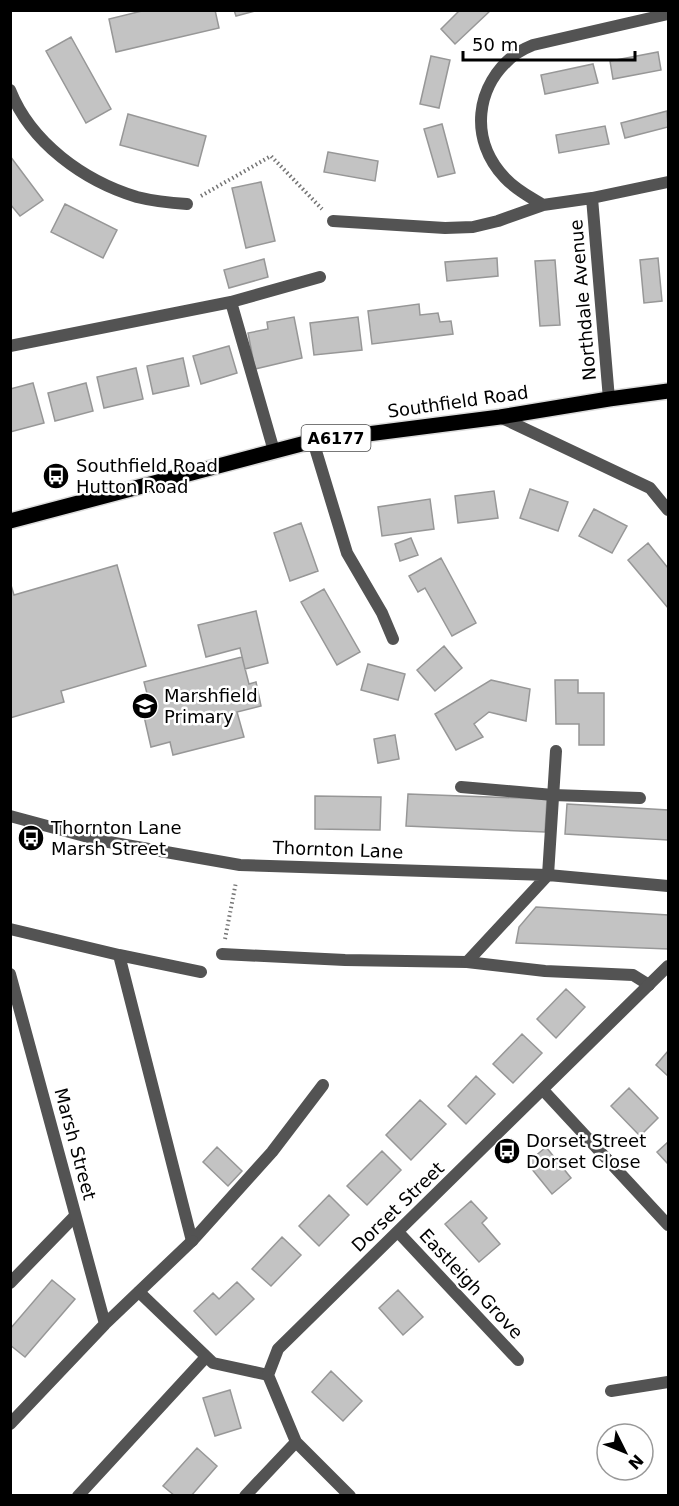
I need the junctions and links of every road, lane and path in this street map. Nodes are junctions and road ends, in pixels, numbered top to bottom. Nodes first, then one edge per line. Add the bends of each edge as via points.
1 (669, 15) edge
2 (10, 90) edge
3 (669, 182) edge
4 (592, 198) junction
5 (187, 204) joint
6 (543, 205) junction
7 (333, 221) joint
8 (320, 277) dead end
9 (231, 302) junction
10 (10, 346) edge
11 (669, 391) edge
12 (609, 399) junction
13 (500, 417) junction
14 (313, 441) junction
15 (274, 451) junction
16 (669, 510) edge
17 (10, 521) edge
18 (393, 639) dead end
19 (556, 751) dead end
20 (462, 787) dead end
21 (554, 795) junction
22 (640, 798) dead end
23 (13, 815) edge
24 (240, 865) junction
25 (548, 875) junction
26 (669, 886) edge
27 (10, 929) edge
28 (222, 954) joint
29 (119, 955) junction
30 (467, 962) junction
31 (669, 966) edge
32 (201, 972) dead end
33 (10, 974) edge
34 (649, 985) junction
35 (323, 1085) dead end
36 (543, 1090) junction
37 (75, 1216) junction
38 (669, 1225) edge
39 (398, 1232) junction
40 (192, 1241) junction
41 (10, 1283) edge
42 (139, 1292) junction
43 (105, 1324) junction
44 (206, 1357) junction
45 (518, 1360) dead end
46 (268, 1375) junction
47 (669, 1382) edge
48 (611, 1390) dead end
49 (11, 1424) edge
50 (296, 1442) junction
51 (78, 1496) edge
52 (245, 1496) edge
53 (350, 1496) edge

1 - 6 street via 533,45 518,52 494,77 481,109 483,139 505,178
2 - 5 street via 40,136 74,167 123,192
3 - 4 street
4 - 6 street
4 - 12 street, Northdale Avenue
5 - 7 path via 271,156
6 - 7 street via 473,227
8 - 9 street
9 - 10 street
9 - 15 street
11 - 12 main road, Southfield Road / A6177
12 - 13 main road, Southfield Road / A6177
13 - 14 main road, Southfield Road / A6177
13 - 16 street via 650,488
14 - 15 main road, Southfield Road / A6177
14 - 18 street via 347,553
15 - 17 main road, Southfield Road / A6177
19 - 21 street
20 - 21 street
21 - 22 street
21 - 25 street
23 - 24 street, Thornton Lane via 103,841
24 - 25 street, Thornton Lane
24 - 28 path
25 - 26 street, Thornton Lane
25 - 30 street
27 - 29 street
28 - 30 street
29 - 32 street
29 - 40 street
30 - 34 street via 633,975
31 - 34 street, Dorset Street
33 - 37 street, Marsh Street
34 - 36 street, Dorset Street
35 - 40 street via 272,1152
36 - 38 street
36 - 39 street, Dorset Street
37 - 41 street
37 - 43 street, Marsh Street
39 - 45 street, Eastleigh Grove
39 - 46 street, Dorset Street via 278,1349
40 - 42 street
42 - 43 street
42 - 44 street
43 - 49 street
44 - 46 street via 213,1363
44 - 51 street
46 - 50 street
47 - 48 street
50 - 52 street
50 - 53 street

